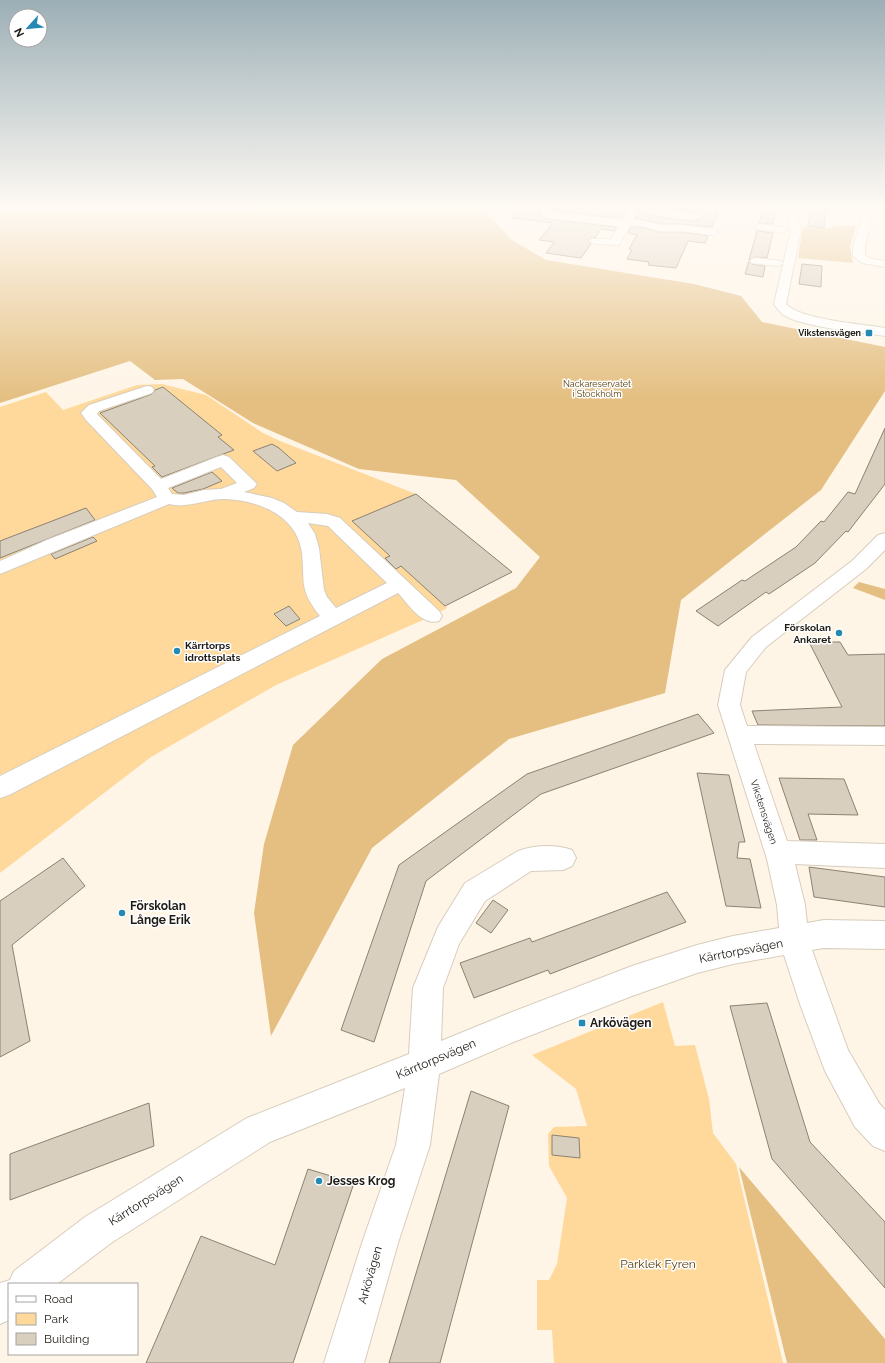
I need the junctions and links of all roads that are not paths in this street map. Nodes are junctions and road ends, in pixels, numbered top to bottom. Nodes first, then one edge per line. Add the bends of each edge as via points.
1 (777, 273) edge
2 (780, 273) edge
3 (776, 283) junction
4 (885, 332) edge
5 (147, 390) dead end
6 (163, 493) junction
7 (224, 494) junction
8 (295, 517) junction
9 (885, 539) edge
10 (0, 568) edge
11 (400, 584) junction
12 (432, 616) dead end
13 (332, 618) junction
14 (739, 735) junction
15 (885, 736) edge
16 (0, 788) edge
17 (777, 852) junction
18 (885, 856) edge
19 (563, 858) dead end
20 (885, 935) edge
21 (794, 940) junction
22 (424, 1064) junction
23 (885, 1134) edge
24 (29, 1283) edge
25 (8, 1299) edge
26 (0, 1305) edge
27 (344, 1363) edge

1 - 3 street
2 - 3 street
3 - 4 street via 780,304 786,311 804,319
5 - 6 street via 89,412
6 - 7 street via 184,500
6 - 7 street via 223,460 248,484
6 - 10 street
7 - 8 street via 262,500
8 - 11 street via 327,519 334,522
8 - 13 street via 305,530 310,548 314,590
9 - 14 street, Vikstensvägen via 859,565 759,642 736,670 729,705
11 - 12 street
11 - 13 street
13 - 16 street
14 - 15 street
14 - 17 street, Vikstensvägen
17 - 18 street
17 - 21 street, Vikstensvägen via 791,905
19 - 22 street, Arkövägen via 527,859 475,892 448,937 428,988
20 - 21 street, Kärrtorpsvägen via 824,934
21 - 22 street, Kärrtorpsvägen via 732,950 697,959 507,1029
21 - 23 street, Vikstensvägen via 808,987 836,1060 867,1115
22 - 24 street, Kärrtorpsvägen via 259,1130 98,1230
22 - 27 street, Arkövägen via 413,1145
25 - 26 street

